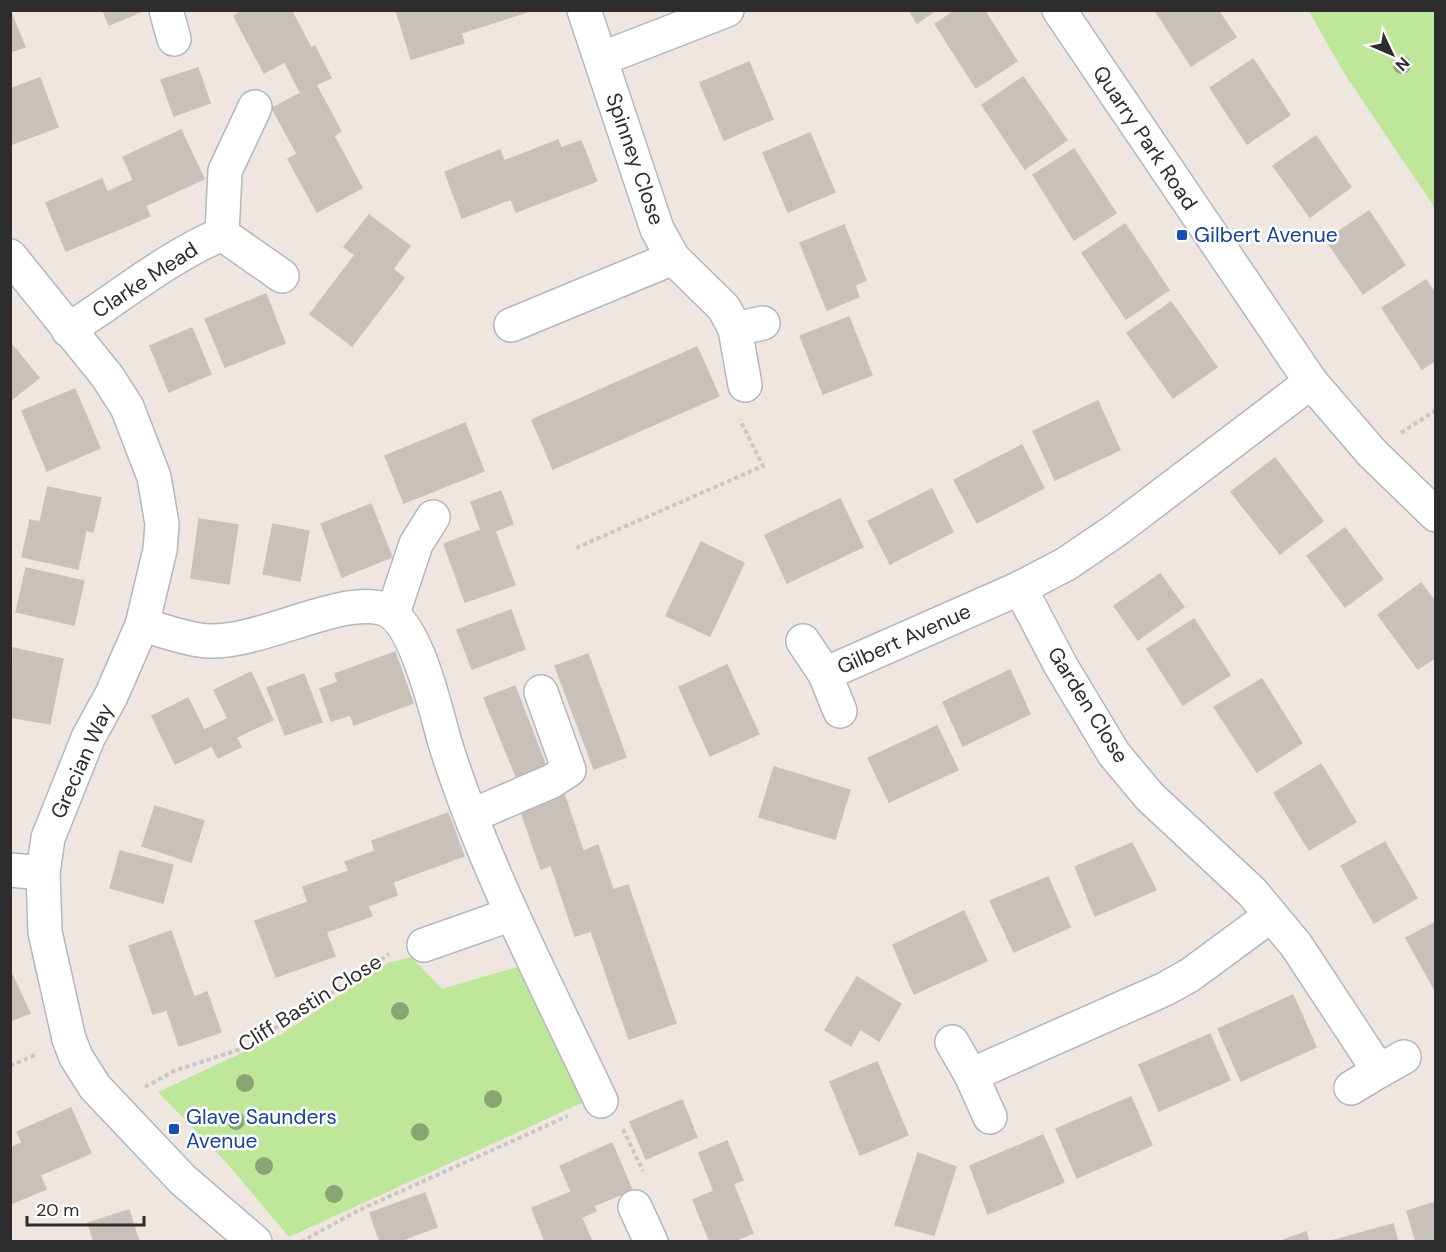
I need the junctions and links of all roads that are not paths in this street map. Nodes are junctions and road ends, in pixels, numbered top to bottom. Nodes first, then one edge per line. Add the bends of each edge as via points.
1 (584, 10) edge
2 (728, 10) edge
3 (1059, 10) edge
4 (601, 58) junction
5 (255, 107) dead end
6 (222, 234) junction
7 (10, 256) edge
8 (673, 258) junction
9 (282, 276) dead end
10 (511, 325) dead end
11 (69, 330) junction
12 (1311, 382) junction
13 (745, 385) road end
14 (1436, 515) edge
15 (433, 517) dead end
16 (1020, 588) junction
17 (393, 613) junction
18 (142, 626) junction
19 (803, 641) dead end
20 (825, 674) junction
21 (541, 692) dead end
22 (840, 711) dead end
23 (471, 816) junction
24 (10, 870) edge
25 (43, 873) junction
26 (512, 914) junction
27 (1270, 916) junction
28 (424, 945) road end
29 (952, 1042) dead end
30 (971, 1075) junction
31 (1351, 1088) dead end
32 (601, 1101) road end
33 (990, 1117) dead end
34 (636, 1207) road end
35 (255, 1242) edge
36 (651, 1242) edge

1 - 4 street, Spinney Close
2 - 4 street
3 - 12 street, Quarry Park Road
4 - 8 street, Spinney Close via 657,229
5 - 6 street, Clarke Mead via 225,171
6 - 9 street, Clarke Mead
6 - 11 street, Clarke Mead via 163,264
7 - 11 street, Grecian Way
8 - 10 street
8 - 13 street, Spinney Close via 724,308 749,326
11 - 18 street, Grecian Way via 127,407 154,477 162,524 160,550
12 - 14 street, Quarry Park Road via 1372,453
12 - 16 street, Gilbert Avenue via 1116,530 1066,564
15 - 17 street via 416,544
16 - 20 street, Gilbert Avenue
16 - 27 street, Garden Close via 1114,754 1150,797 1252,892
17 - 18 street via 381,608 351,607 253,635 208,641
17 - 23 street via 407,630 420,660
18 - 25 street, Grecian Way via 63,796 48,838
19 - 20 street, Gilbert Avenue
20 - 22 street, Gilbert Avenue
21 - 23 street via 569,770
23 - 26 street
24 - 25 street
25 - 35 street, Grecian Way via 45,932 76,1057 95,1087 183,1180
26 - 28 street
26 - 32 street
27 - 30 street via 1165,989
27 - 31 street, Garden Close via 1391,1064
29 - 30 street
30 - 33 street
34 - 36 street

